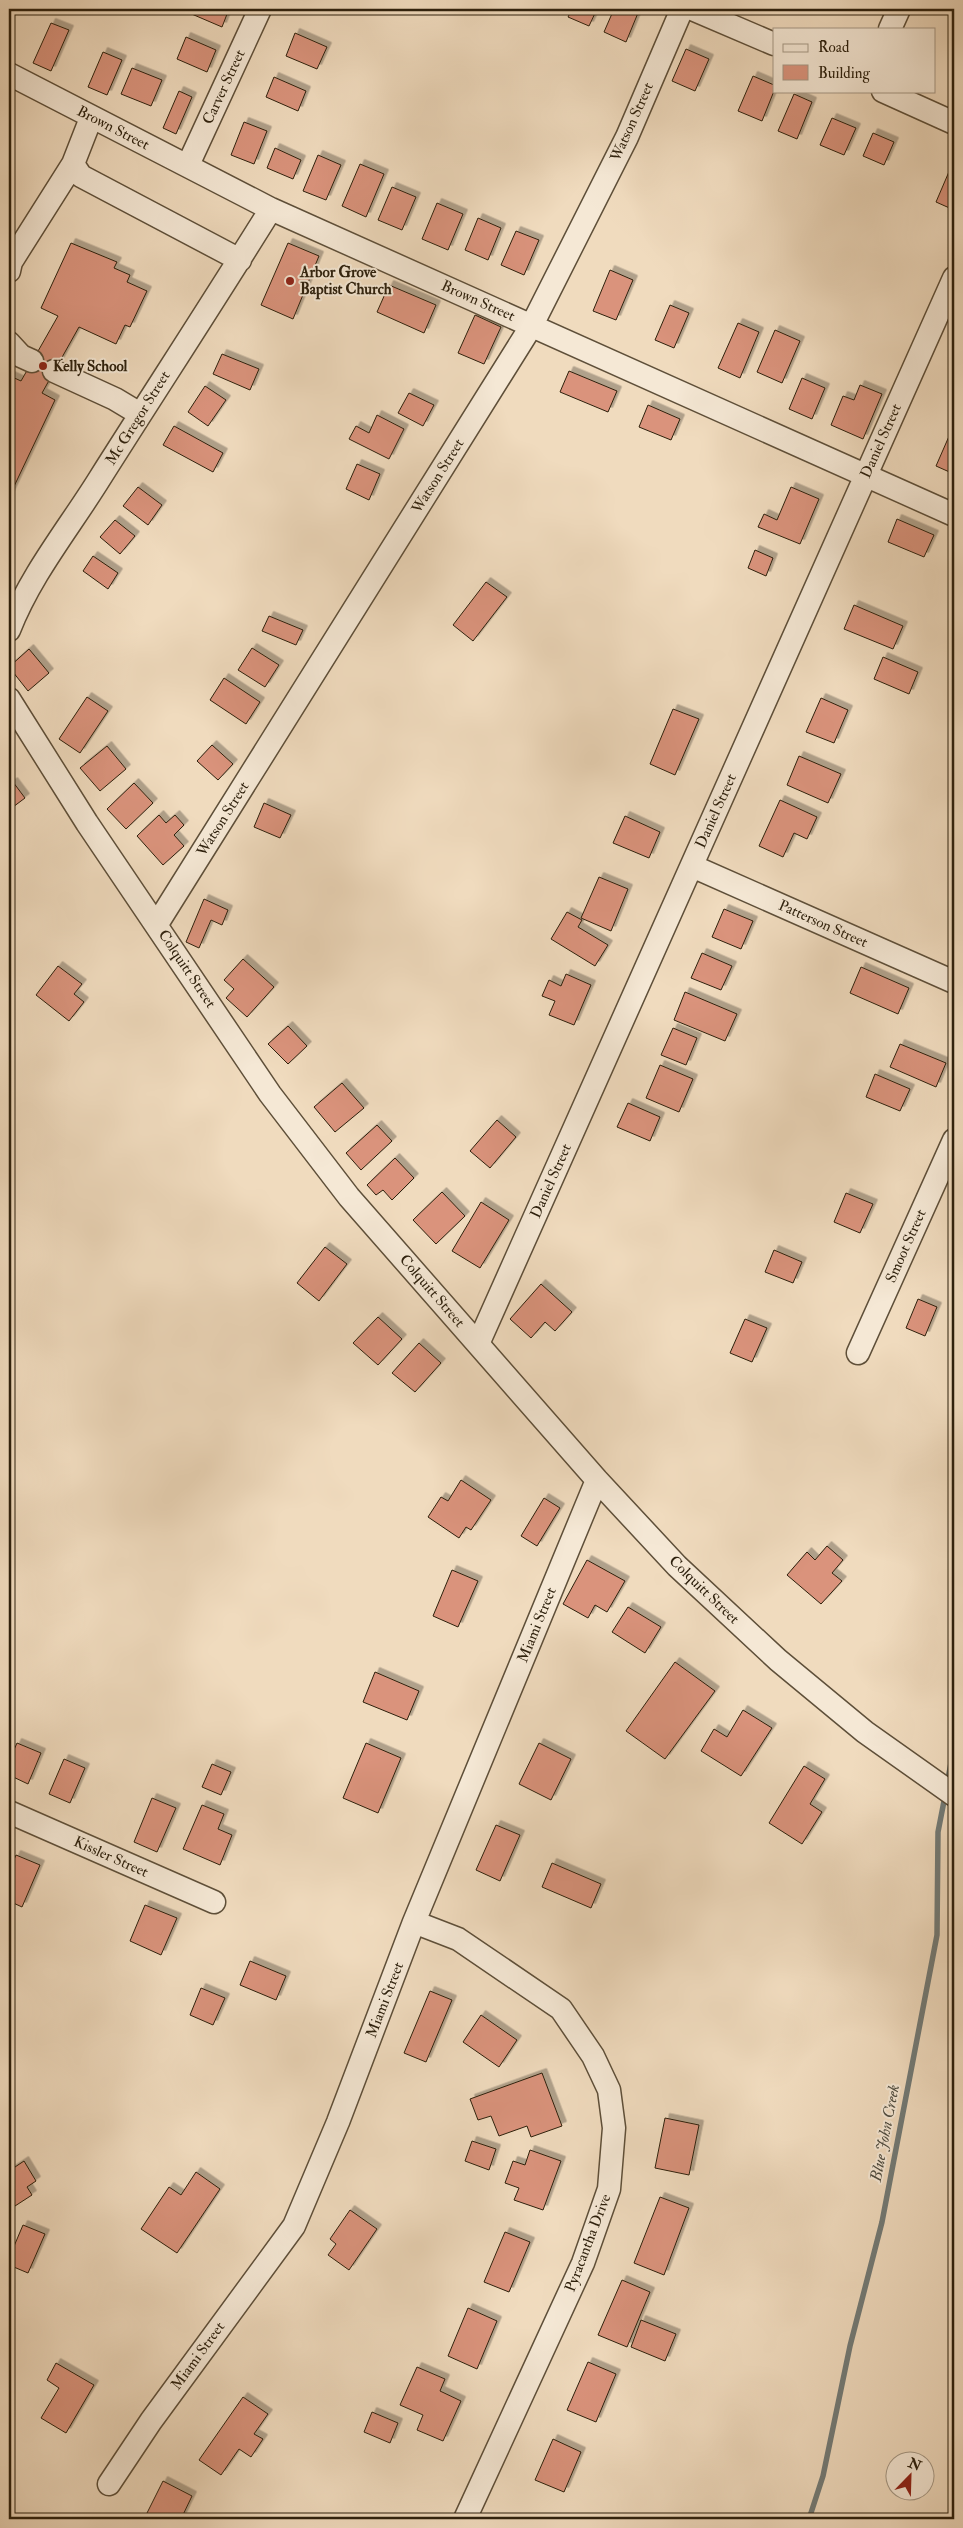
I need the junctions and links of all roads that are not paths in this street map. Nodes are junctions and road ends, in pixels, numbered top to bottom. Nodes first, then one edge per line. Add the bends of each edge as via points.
1 (260, 9) edge
2 (682, 9) edge
3 (692, 9) edge
4 (899, 9) edge
5 (890, 28) edge
6 (773, 44) edge
7 (9, 74) edge
8 (885, 92) edge
9 (92, 118) junction
10 (954, 123) edge
11 (73, 164) junction
12 (188, 165) junction
13 (271, 209) junction
14 (240, 260) junction
15 (9, 271) edge
16 (954, 278) edge
17 (532, 325) junction
18 (9, 343) edge
19 (32, 362) dead end
20 (54, 371) dead end
21 (140, 414) junction
22 (866, 477) junction
23 (954, 515) edge
24 (9, 630) edge
25 (9, 699) edge
26 (692, 866) junction
27 (157, 924) junction
28 (954, 982) edge
29 (954, 1140) edge
30 (478, 1344) junction
31 (858, 1352) dead end
32 (597, 1480) junction
33 (954, 1795) edge
34 (9, 1812) edge
35 (214, 1902) dead end
36 (414, 1922) junction
37 (109, 2484) dead end
38 (465, 2519) edge

1 - 12 street, Carver Street
2 - 17 street, Watson Street via 627,137
3 - 6 street
4 - 5 street
7 - 9 street, Brown Street
8 - 10 street
9 - 11 street
9 - 12 street, Brown Street
11 - 14 street via 81,176
11 - 15 street via 11,262
12 - 13 street, Brown Street
13 - 14 street, Mc Gregor Street
13 - 17 street, Brown Street
14 - 21 street, Mc Gregor Street
16 - 22 street, Daniel Street
17 - 22 street, Brown Street
17 - 27 street, Watson Street
18 - 19 street
20 - 21 street
21 - 24 street, Mc Gregor Street via 34,579
22 - 23 street, Brown Street
22 - 26 street, Daniel Street
25 - 27 street, Colquitt Street via 87,823
26 - 28 street, Patterson Street
26 - 30 street, Daniel Street
27 - 30 street, Colquitt Street via 270,1094 349,1197
29 - 31 street, Smoot Street
30 - 32 street, Colquitt Street
32 - 33 street, Colquitt Street via 677,1566 778,1660 865,1732
32 - 36 street, Miami Street
34 - 35 street, Kissler Street
36 - 37 street, Miami Street via 338,2122 294,2226 156,2413
36 - 38 street, Pyracantha Drive via 458,1939 561,2009 593,2056 609,2090 614,2128 609,2189 583,2263

